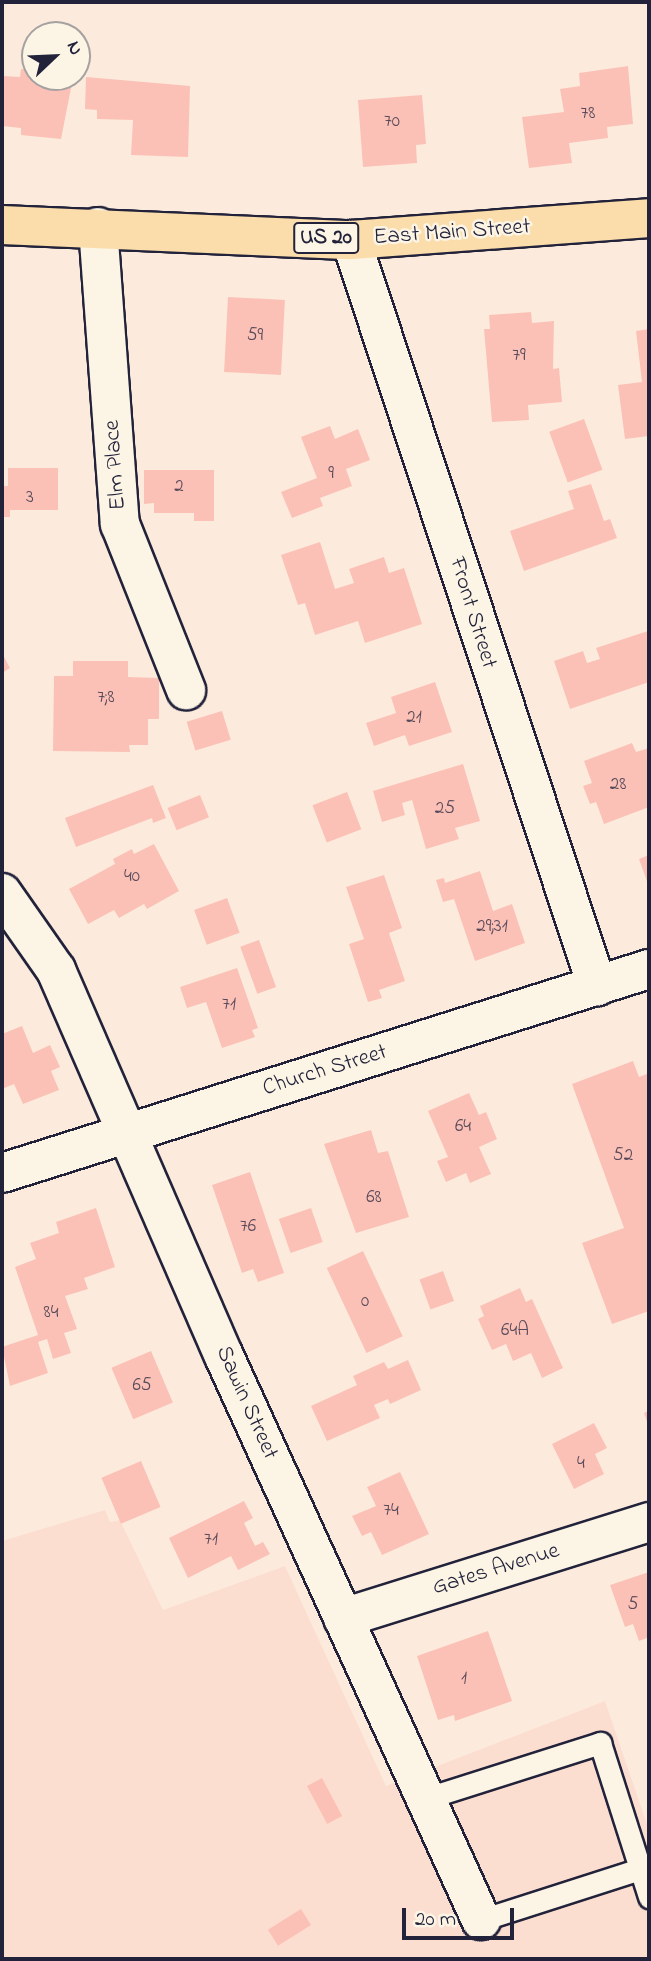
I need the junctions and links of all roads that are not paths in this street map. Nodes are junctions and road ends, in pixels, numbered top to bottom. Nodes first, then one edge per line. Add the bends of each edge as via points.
1 (649, 218) edge
2 (2, 225) edge
3 (98, 227) junction
4 (351, 240) junction
5 (186, 690) dead end
6 (2, 893) edge
7 (649, 970) edge
8 (597, 986) junction
9 (129, 1133) junction
10 (2, 1173) edge
11 (649, 1522) edge
12 (343, 1618) junction
13 (427, 1798) junction
14 (640, 1869) junction
15 (649, 1897) edge
16 (481, 1920) joint

1 - 4 main road, East Main Street / US 20
2 - 3 main road, East Main Street / US 20
3 - 4 main road, East Main Street / US 20
3 - 5 street, Elm Place via 120,524
4 - 8 street, Front Street
6 - 9 street, Sawin Street via 56,970
7 - 8 street, Church Street
8 - 9 street, Church Street
9 - 10 street, Church Street
9 - 12 street, Sawin Street
11 - 12 street, Gates Avenue
12 - 13 street, Sawin Street
13 - 14 lane via 600,1743
13 - 16 street, Sawin Street
14 - 15 lane
14 - 16 lane

